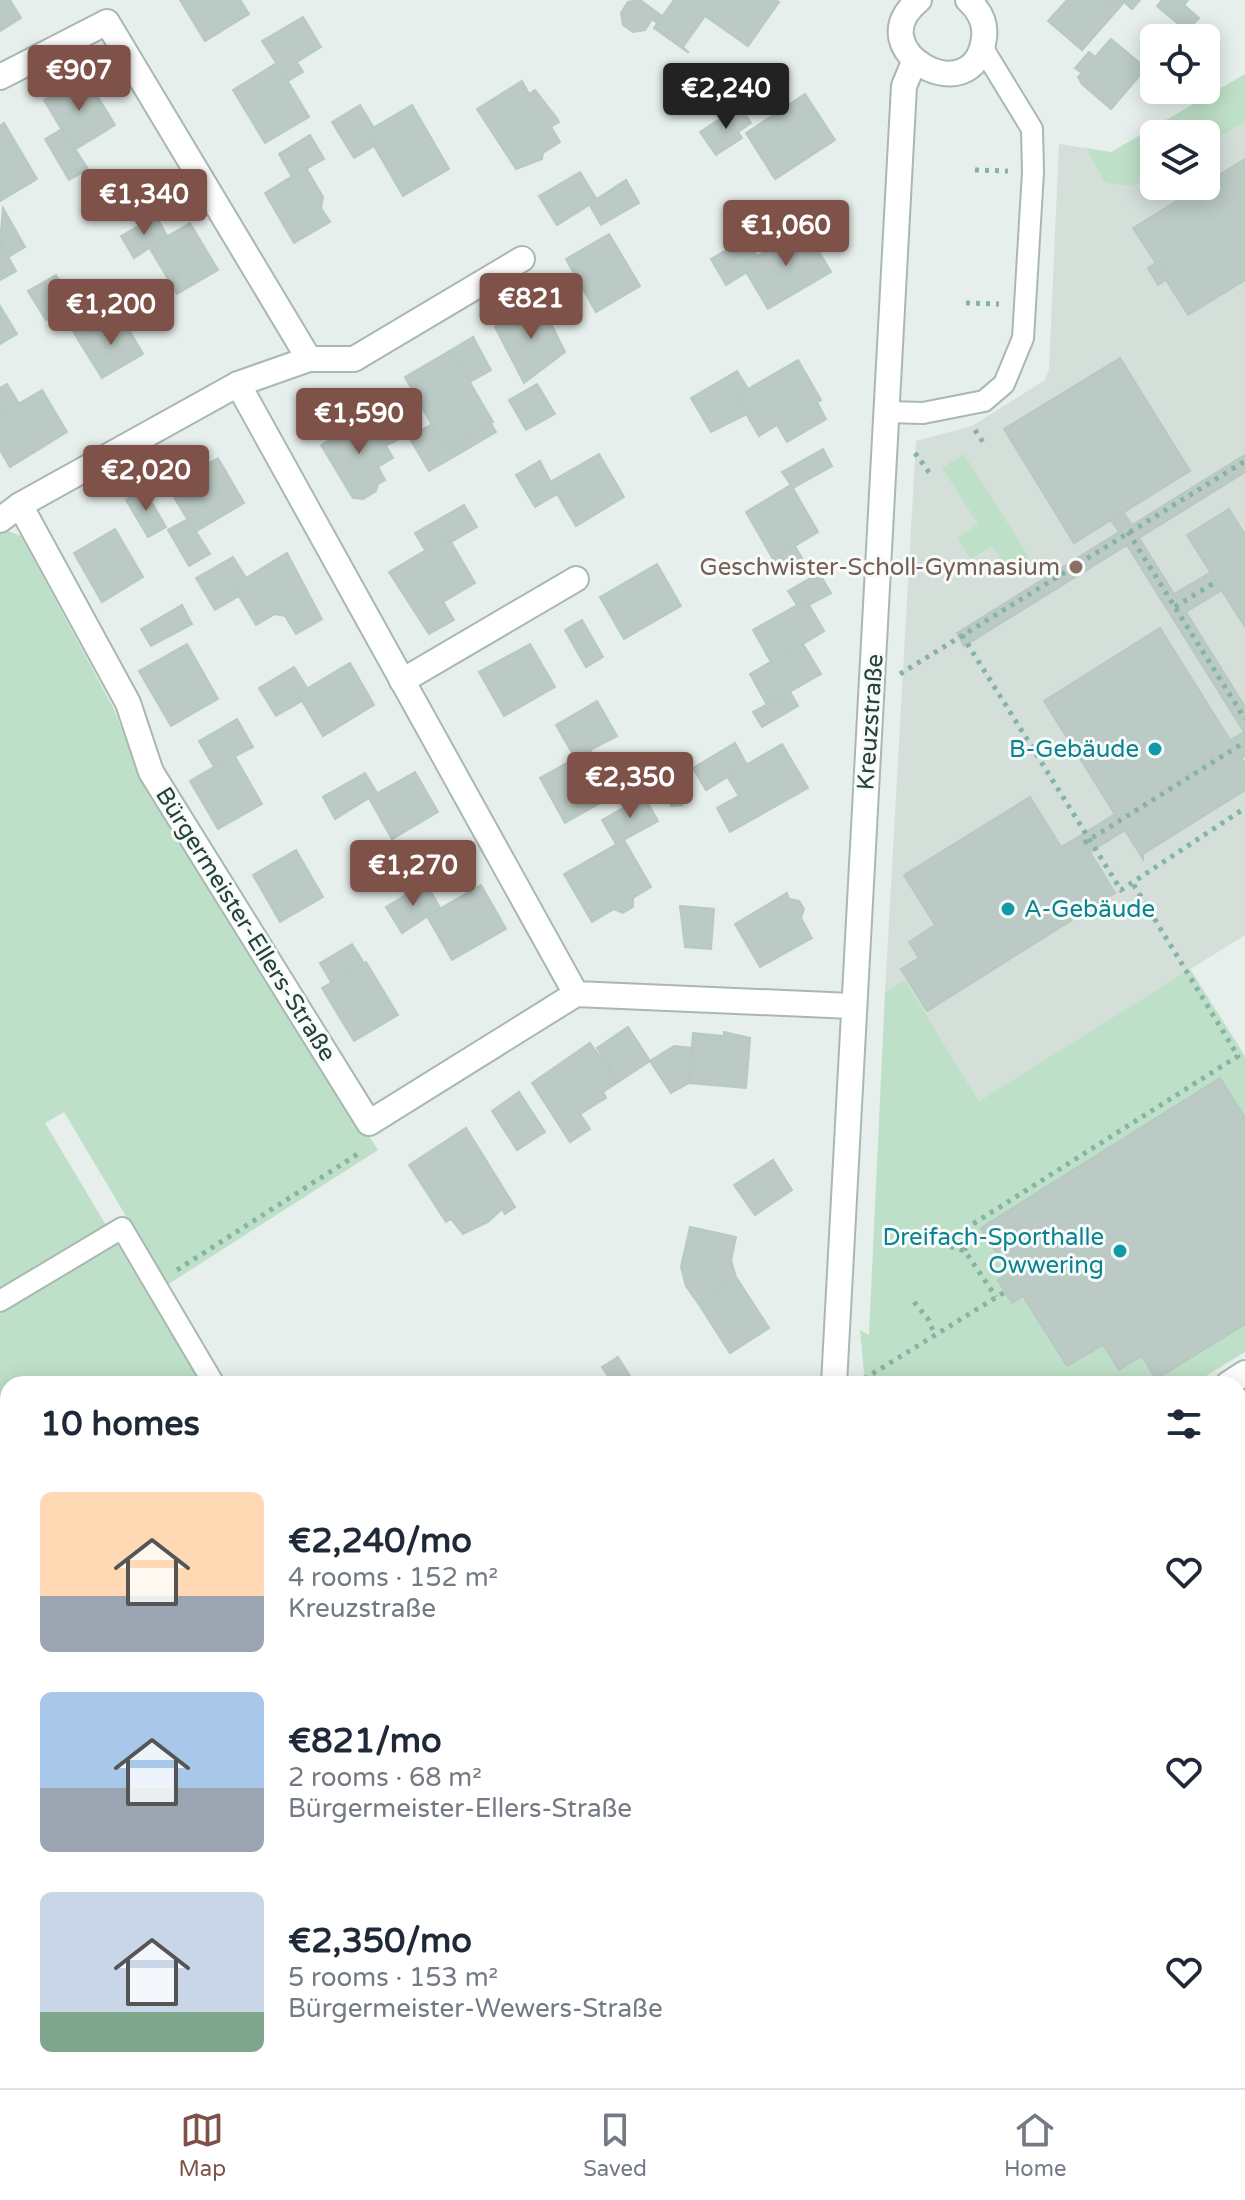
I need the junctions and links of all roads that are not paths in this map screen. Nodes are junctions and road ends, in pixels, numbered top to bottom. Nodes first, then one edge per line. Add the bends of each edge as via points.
1 (968, 0) edge
2 (916, 1) edge
3 (982, 47) junction
4 (914, 62) junction
5 (0, 77) edge
6 (522, 259) dead end
7 (309, 359) junction
8 (238, 384) junction
9 (888, 412) junction
10 (20, 505) junction
11 (0, 520) edge
12 (576, 579) dead end
13 (402, 681) junction
14 (576, 994) junction
15 (852, 1006) junction
16 (0, 1301) edge
17 (209, 1376) edge
18 (834, 1376) edge

1 - 3 street via 984,25
2 - 4 street via 907,13 903,39
3 - 4 street via 975,59 952,73 938,74
3 - 9 lane via 1032,129 1023,338 1004,384 984,401 923,413
4 - 9 street, Kreuzstraße via 904,86
5 - 7 street via 107,22
6 - 7 street via 354,359
7 - 8 street
8 - 10 street
8 - 13 street
9 - 15 street, Kreuzstraße
10 - 11 street
10 - 14 street, Bürgermeister-Ellers-Straße via 128,703 151,772 369,1123
12 - 13 street
13 - 14 street
14 - 15 street
15 - 18 street, Kreuzstraße
16 - 17 lane via 122,1228

